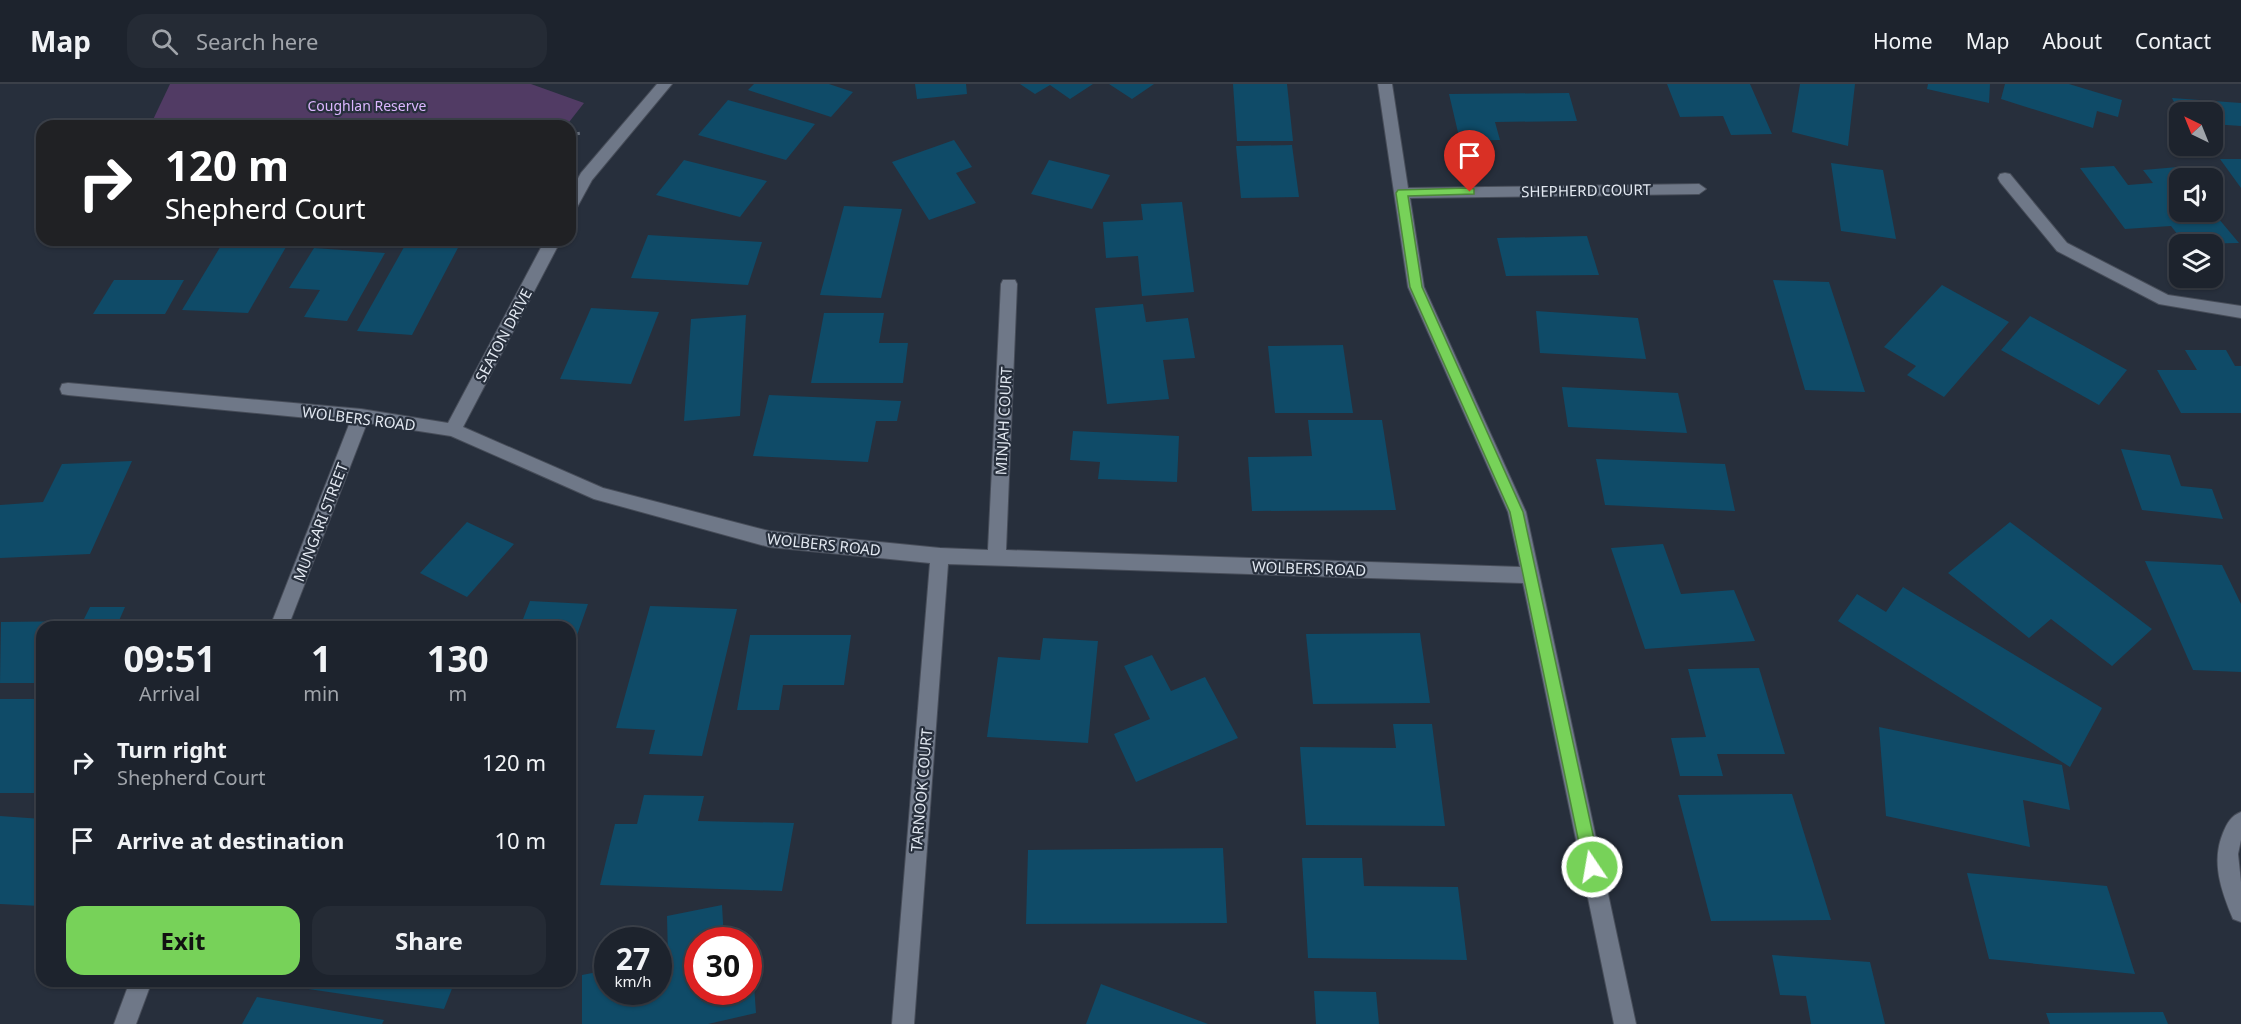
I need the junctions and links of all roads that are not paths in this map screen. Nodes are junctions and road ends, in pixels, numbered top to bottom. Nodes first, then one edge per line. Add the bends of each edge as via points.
1 (665, 84) edge
2 (1385, 84) edge
3 (2005, 178) dead end
4 (1699, 189) dead end
5 (1402, 193) junction
6 (576, 196) edge
7 (550, 246) edge
8 (1009, 284) dead end
9 (2241, 312) edge
10 (68, 389) dead end
11 (361, 416) junction
12 (453, 430) junction
13 (940, 556) junction
14 (997, 558) junction
15 (1529, 575) junction
16 (281, 621) edge
17 (2241, 822) edge
18 (2241, 911) edge
19 (139, 987) edge
20 (125, 1024) edge
21 (903, 1024) edge
22 (1625, 1024) edge

1 - 6 street via 586,177
2 - 5 street
3 - 9 street via 2062,248 2165,300
4 - 5 street, SHEPHERD COURT
5 - 15 street via 1416,287 1517,512
7 - 12 street, SEATON DRIVE
8 - 14 street, MINJAH COURT
10 - 11 street, WOLBERS ROAD
11 - 12 street, WOLBERS ROAD
11 - 16 street, MUNGARI STREET
12 - 13 street, WOLBERS ROAD via 600,494 769,539
13 - 14 street, WOLBERS ROAD
13 - 21 street, TARNOOK COURT
14 - 15 street, WOLBERS ROAD
15 - 22 street
17 - 18 street via 2231,832 2227,869
19 - 20 street

